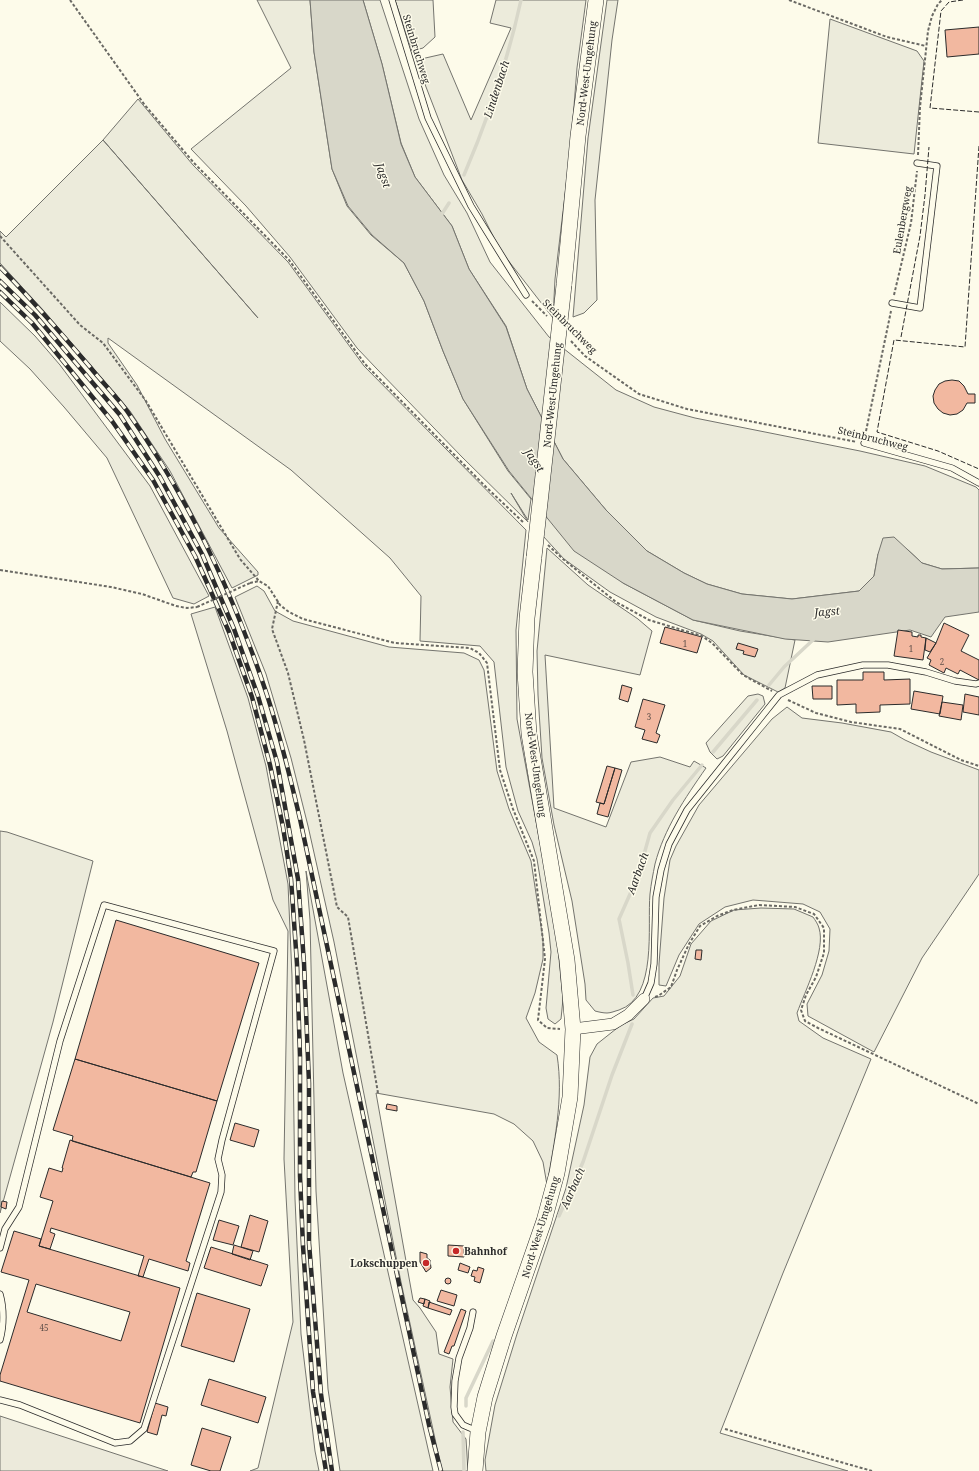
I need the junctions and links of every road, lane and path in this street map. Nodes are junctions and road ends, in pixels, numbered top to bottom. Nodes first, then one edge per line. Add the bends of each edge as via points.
1 (70, 0) edge
2 (392, 0) edge
3 (596, 0) edge
4 (789, 0) edge
5 (942, 0) edge
6 (926, 46) junction
7 (917, 163) junction
8 (0, 236) edge
9 (526, 295) joint
10 (892, 303) junction
11 (548, 317) dead end
12 (569, 340) dead end
13 (864, 443) junction
14 (979, 483) edge
15 (525, 523) dead end
16 (547, 544) dead end
17 (0, 570) edge
18 (259, 580) junction
19 (278, 601) junction
20 (979, 683) edge
21 (779, 695) junction
22 (979, 766) edge
23 (644, 999) junction
24 (573, 1029) junction
25 (378, 1093) dead end
26 (979, 1104) edge
27 (0, 1248) edge
28 (0, 1294) edge
29 (473, 1312) dead end
30 (1, 1331) edge
31 (0, 1340) edge
32 (0, 1400) edge
33 (725, 1429) dead end
34 (478, 1432) junction
35 (475, 1471) edge
36 (872, 1471) edge

1 - 15 path via 144,104 194,163 289,260 365,364
2 - 9 lane, Steinbruchweg via 428,118 471,206
3 - 24 main road, Nord-West-Umgehung, bridge via 578,136 527,618 525,672 529,734 566,952
4 - 6 path via 887,37
5 - 6 path, Eulenbergweg via 932,16
6 - 7 path, Eulenbergweg
7 - 10 path, Eulenbergweg via 911,223
7 - 10 lane via 937,166 920,308
8 - 18 path via 80,325 102,343 146,400 240,559
9 - 11 path, Steinbruchweg
10 - 13 path, Eulenbergweg
12 - 13 path, Steinbruchweg via 586,356 639,394 687,409
13 - 14 lane, Steinbruchweg via 952,468
16 - 21 path via 616,602 649,620 702,636 743,675
17 - 18 path, bridge via 111,587 187,608 197,607
18 - 19 path via 268,586
19 - 24 path via 289,612 303,619 394,643 470,648 479,653 487,663 500,770 534,861 546,959 538,1020 547,1028
19 - 25 path via 272,629 288,674 304,740 337,907 348,916
20 - 21 lane via 955,681 926,672 888,666 863,665 817,675
21 - 22 path via 816,713 851,722 900,729
21 - 23 lane via 687,810 669,844 656,897 654,964 651,983
23 - 24 street via 628,1015 613,1024
23 - 26 path via 658,996 671,987 689,944 700,926 733,910 759,905 795,907 814,914 824,928 824,953 801,1010 805,1021
24 - 34 main road, Nord-West-Umgehung via 570,1097 557,1173 544,1221 485,1397
27 - 32 lane via 5,1229 19,1207 60,1041 104,905 274,951 222,1140 218,1159 222,1175 221,1192 144,1429 130,1441 115,1443 20,1405
28 - 30 lane
29 - 34 lane via 459,1358 454,1407 455,1414 463,1425
30 - 31 lane
33 - 36 path
34 - 35 main road, Nord-West-Umgehung

